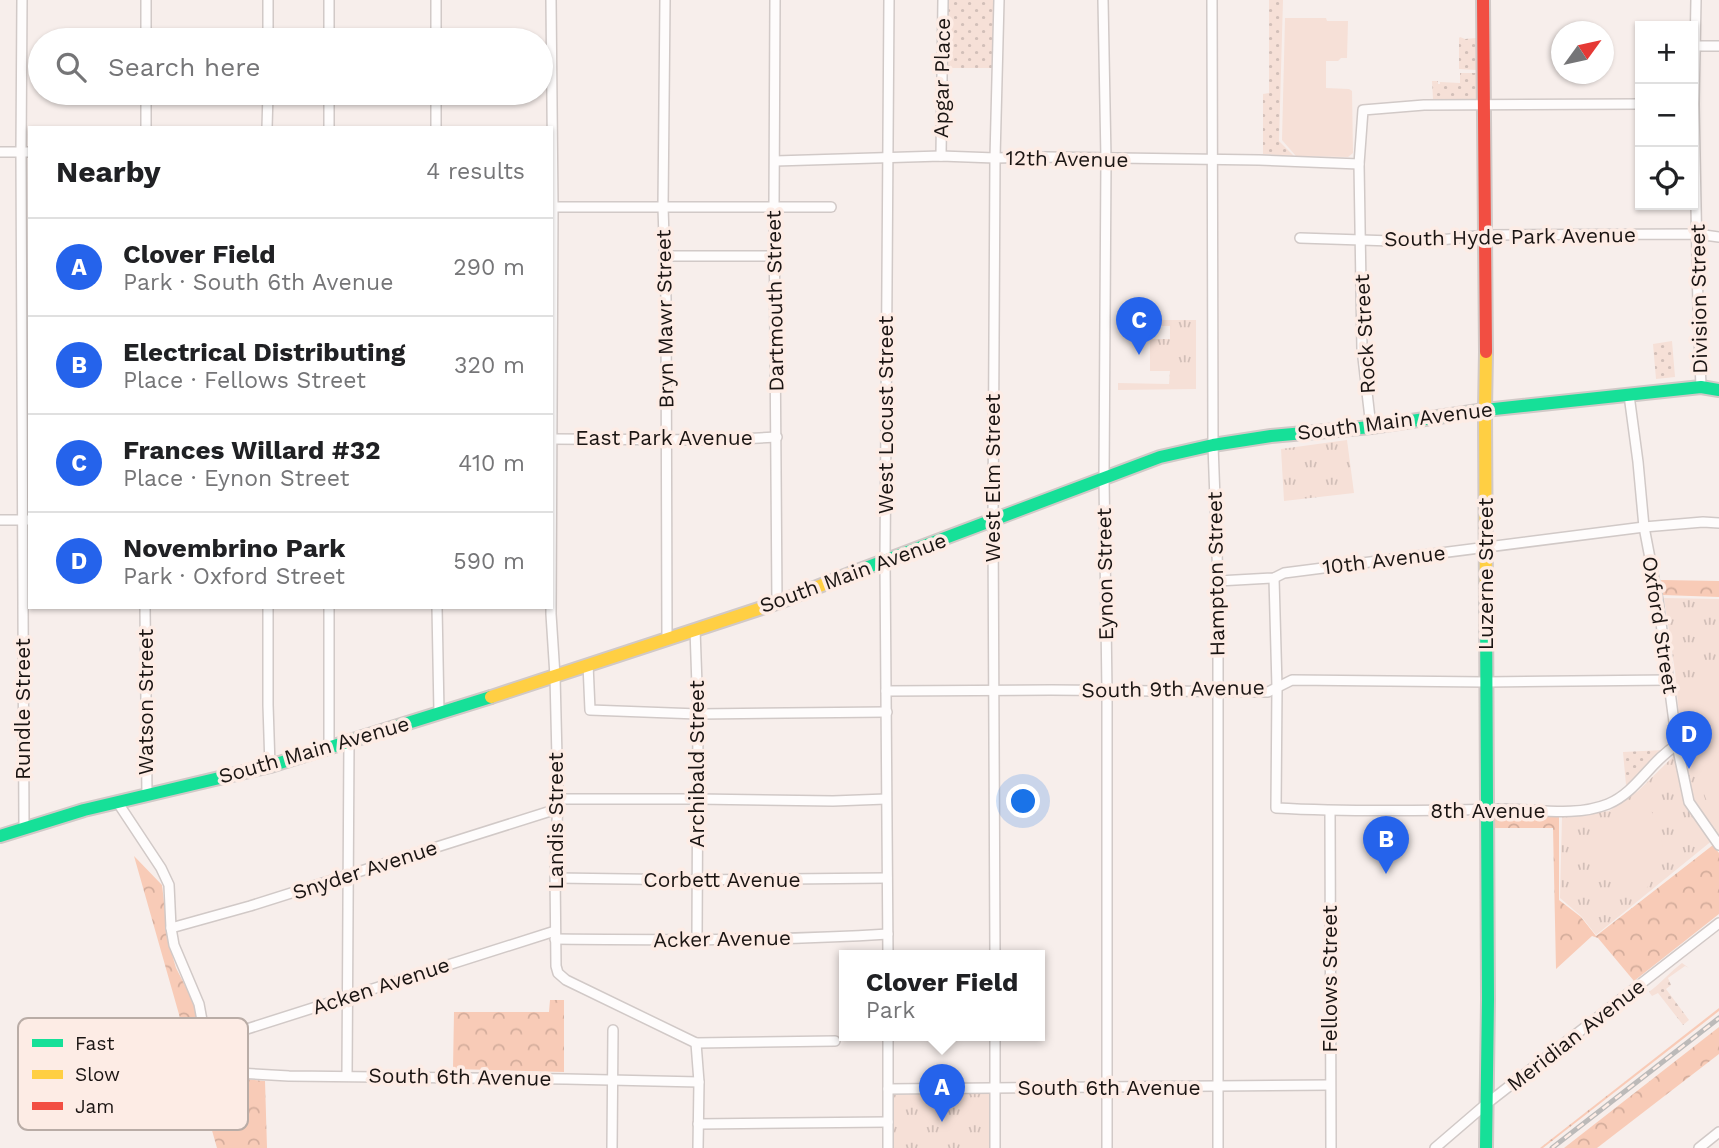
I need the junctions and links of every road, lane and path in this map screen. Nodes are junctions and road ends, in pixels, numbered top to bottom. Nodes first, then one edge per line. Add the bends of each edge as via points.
1 (22, 0) edge
2 (146, 0) edge
3 (268, 0) edge
4 (329, 0) edge
5 (436, 0) edge
6 (551, 0) edge
7 (665, 0) edge
8 (775, 0) edge
9 (889, 0) edge
10 (943, 0) edge
11 (999, 0) edge
12 (1103, 0) edge
13 (1212, 0) edge
14 (1483, 0) edge
15 (1696, 0) edge
16 (1696, 21) edge
17 (146, 28) edge
18 (268, 28) edge
19 (329, 28) edge
20 (436, 28) edge
21 (551, 28) edge
22 (1698, 46) edge
23 (1719, 46) edge
24 (1635, 104) edge
25 (146, 105) edge
26 (268, 105) edge
27 (329, 105) edge
28 (436, 105) edge
29 (552, 105) edge
30 (1482, 105) junction
31 (145, 126) edge
32 (267, 126) edge
33 (329, 126) edge
34 (436, 126) edge
35 (552, 126) edge
36 (1695, 147) edge
37 (0, 152) edge
38 (25, 152) edge
39 (941, 156) junction
40 (887, 158) junction
41 (995, 158) junction
42 (1106, 159) junction
43 (775, 161) junction
44 (1213, 161) junction
45 (1359, 164) junction
46 (553, 207) edge
47 (663, 207) junction
48 (774, 207) junction
49 (831, 207) dead end
50 (1697, 234) junction
51 (1486, 235) junction
52 (1719, 237) edge
53 (1300, 238) dead end
54 (1360, 240) junction
55 (665, 256) junction
56 (774, 256) junction
57 (1701, 387) junction
58 (1719, 390) edge
59 (1629, 395) junction
60 (1485, 410) junction
61 (1371, 427) junction
62 (777, 437) junction
63 (553, 439) edge
64 (667, 439) junction
65 (1213, 445) junction
66 (1104, 478) junction
67 (0, 520) edge
68 (27, 520) edge
69 (993, 522) junction
70 (1719, 523) edge
71 (1644, 527) junction
72 (1485, 547) junction
73 (885, 561) junction
74 (1274, 578) junction
75 (1218, 581) junction
76 (777, 603) junction
77 (145, 609) edge
78 (268, 609) edge
79 (329, 609) edge
80 (437, 609) edge
81 (551, 609) edge
82 (695, 629) junction
83 (667, 638) junction
84 (588, 664) junction
85 (555, 676) junction
86 (1669, 680) junction
87 (1486, 682) junction
88 (1277, 687) junction
89 (994, 690) junction
90 (1217, 690) junction
91 (886, 691) junction
92 (1107, 691) junction
93 (887, 712) junction
94 (439, 713) junction
95 (698, 713) junction
96 (349, 741) junction
97 (1677, 745) junction
98 (329, 747) junction
99 (270, 766) junction
100 (147, 796) junction
101 (697, 799) junction
102 (886, 799) junction
103 (118, 803) junction
104 (558, 804) junction
105 (1487, 810) junction
106 (1330, 811) junction
107 (24, 829) junction
108 (0, 836) edge
109 (1718, 842) edge
110 (348, 874) junction
111 (556, 878) junction
112 (887, 878) junction
113 (697, 880) junction
114 (1719, 923) edge
115 (171, 928) junction
116 (888, 934) junction
117 (555, 935) junction
118 (697, 941) junction
119 (888, 950) edge
120 (995, 950) edge
121 (348, 996) junction
122 (202, 1018) edge
123 (248, 1029) edge
124 (613, 1030) dead end
125 (835, 1041) dead end
126 (888, 1041) edge
127 (995, 1041) edge
128 (696, 1043) junction
129 (248, 1074) edge
130 (347, 1076) junction
131 (612, 1080) junction
132 (699, 1082) junction
133 (1330, 1085) junction
134 (1108, 1087) junction
135 (1218, 1087) junction
136 (995, 1088) junction
137 (888, 1089) junction
138 (1485, 1105) junction
139 (888, 1122) junction
140 (698, 1125) junction
141 (1719, 1132) edge
142 (612, 1148) edge
143 (698, 1148) edge
144 (888, 1148) edge
145 (995, 1148) edge
146 (1107, 1148) edge
147 (1218, 1148) edge
148 (1331, 1148) edge
149 (1435, 1148) edge
150 (1486, 1148) edge
151 (1699, 1148) edge

1 - 38 street, Rundle Street
2 - 17 street
3 - 18 street
4 - 19 street
5 - 20 street
6 - 21 street, Landis Street
7 - 47 street, Bryn Mawr Street
8 - 43 street, Dartmouth Street
9 - 40 street, West Locust Street
10 - 39 street, Apgar Place
11 - 41 street, West Elm Street
12 - 42 street, Eynon Street
13 - 44 street, Hampton Street
14 - 30 main road, Luzerne Street
15 - 16 street, Division Street
22 - 23 street
24 - 30 street
25 - 31 street
26 - 32 street
27 - 33 street
28 - 34 street
29 - 35 street, Landis Street
30 - 45 street, Rock Street via 1363,110
30 - 51 main road, Luzerne Street
36 - 50 street, Division Street
37 - 38 street
38 - 68 street, Rundle Street
39 - 40 street, 12th Avenue
39 - 41 street, 12th Avenue
40 - 43 street, 12th Avenue
40 - 73 street, West Locust Street
41 - 42 street, 12th Avenue
41 - 69 street, West Elm Street
42 - 44 street, 12th Avenue
42 - 66 street, Eynon Street
43 - 48 street, Dartmouth Street
44 - 45 street, 12th Avenue
44 - 65 street, Hampton Street
45 - 54 street, Rock Street
46 - 47 street
47 - 48 street
47 - 55 street, Bryn Mawr Street
48 - 49 street
48 - 56 street, Dartmouth Street
50 - 51 street, South Hyde Park Avenue
50 - 52 street, South Hyde Park Avenue
50 - 57 street, Division Street
51 - 54 street, South Hyde Park Avenue via 1423,242
51 - 60 main road, Luzerne Street
53 - 54 street, South Hyde Park Avenue
54 - 61 street, Rock Street via 1362,349
55 - 56 street
55 - 64 street, Bryn Mawr Street
56 - 62 street, Dartmouth Street
57 - 58 main road, South Main Avenue
57 - 59 main road, South Main Avenue
59 - 60 main road, South Main Avenue
59 - 71 street, Oxford Street
60 - 61 main road, South Main Avenue
60 - 72 main road, Luzerne Street
61 - 65 main road, South Main Avenue
62 - 64 street, East Park Avenue
62 - 76 street, Dartmouth Street
63 - 64 street, East Park Avenue
64 - 83 street, Bryn Mawr Street
65 - 66 main road, South Main Avenue via 1160,457
65 - 75 street, Hampton Street
66 - 69 main road, South Main Avenue
66 - 92 street, Eynon Street
67 - 68 street
68 - 107 street, Rundle Street
69 - 73 main road, South Main Avenue
69 - 89 street, West Elm Street
70 - 71 street, 10th Avenue
71 - 72 street, 10th Avenue
71 - 86 street, Oxford Street
72 - 74 street, 10th Avenue
72 - 87 main road, Luzerne Street
73 - 76 main road, South Main Avenue
73 - 91 street, West Locust Street
74 - 75 street, 10th Avenue
74 - 88 street
75 - 90 street, Hampton Street
76 - 82 main road, South Main Avenue
77 - 100 street, Watson Street
78 - 99 street
79 - 98 street
80 - 94 street
81 - 85 street, Landis Street
82 - 83 main road, South Main Avenue
82 - 95 street, Archibald Street
83 - 84 main road, South Main Avenue
84 - 85 main road, South Main Avenue
84 - 95 street via 590,710
85 - 94 main road, South Main Avenue
85 - 104 street, Landis Street
86 - 87 street, South 9th Avenue
86 - 97 street, Oxford Street
87 - 88 street, South 9th Avenue via 1292,680
87 - 105 main road, Luzerne Street
88 - 90 street, South 9th Avenue via 1268,692
88 - 106 street, 8th Avenue via 1276,808
89 - 91 street, South 9th Avenue
89 - 92 street, South 9th Avenue
89 - 120 street, West Elm Street
90 - 92 street, South 9th Avenue
90 - 135 street, Hampton Street
91 - 93 street, West Locust Street
92 - 134 street, Eynon Street
93 - 95 street
93 - 102 street, West Locust Street
94 - 96 main road, South Main Avenue
95 - 101 street, Archibald Street
96 - 98 main road, South Main Avenue
96 - 110 street
97 - 105 street, 8th Avenue via 1609,804 1578,811
97 - 109 street, Oxford Street via 1689,803
98 - 99 main road, South Main Avenue
99 - 100 main road, South Main Avenue
100 - 103 main road, South Main Avenue
101 - 102 street, Snyder Avenue
101 - 104 street, Snyder Avenue
101 - 113 street, Archibald Street
102 - 112 street, West Locust Street
103 - 107 main road, South Main Avenue
103 - 115 street via 162,868 169,885
104 - 110 street, Snyder Avenue
104 - 111 street, Landis Street
105 - 106 street, 8th Avenue
105 - 138 main road, Luzerne Street
106 - 133 street, Fellows Street
107 - 108 main road, South Main Avenue
110 - 115 street, Snyder Avenue
110 - 121 street
111 - 113 street, Corbett Avenue
111 - 117 street, Landis Street
112 - 113 street, Corbett Avenue
112 - 116 street, West Locust Street
113 - 118 street, Archibald Street
114 - 138 street, Meridian Avenue
115 - 122 street
116 - 118 street, Acker Avenue
116 - 119 street, West Locust Street
117 - 118 street, Acker Avenue
117 - 121 street, Acken Avenue
117 - 128 street, Landis Street via 556,966 566,980
121 - 123 street, Acken Avenue
121 - 130 street
124 - 131 street
125 - 128 street
126 - 137 street
127 - 136 street
128 - 132 street
129 - 130 street, South 6th Avenue
130 - 131 street, South 6th Avenue
131 - 132 street, South 6th Avenue
131 - 142 street
132 - 140 street
133 - 135 street, South 6th Avenue
133 - 148 street, Fellows Street
134 - 135 street, South 6th Avenue
134 - 136 street, South 6th Avenue
134 - 146 street, Eynon Street
135 - 147 street, Hampton Street
136 - 137 street, South 6th Avenue
136 - 145 street
137 - 139 street
138 - 149 street, Meridian Avenue
138 - 150 main road, Luzerne Street
139 - 140 street
139 - 144 street
140 - 143 street
141 - 151 street

